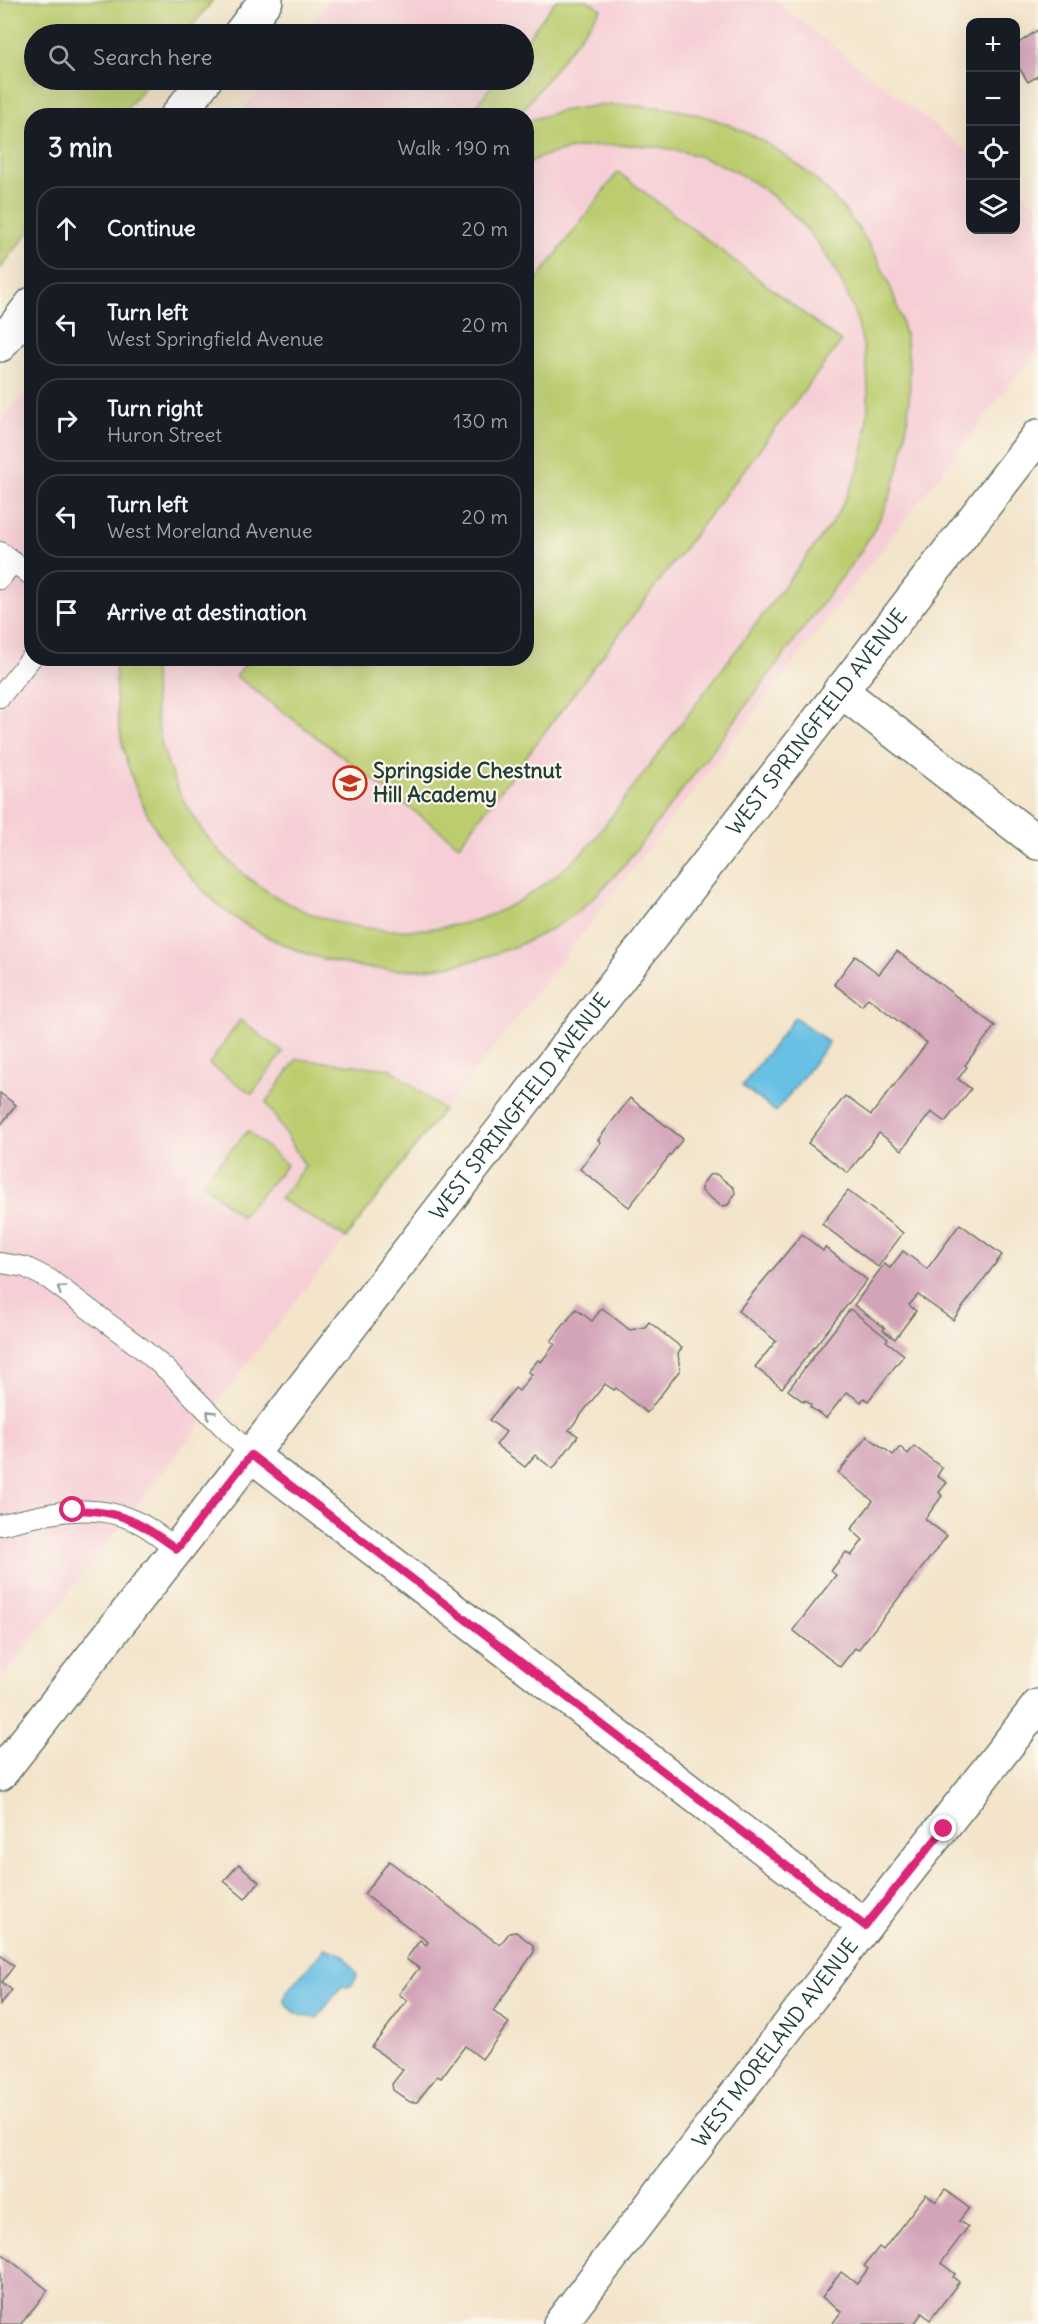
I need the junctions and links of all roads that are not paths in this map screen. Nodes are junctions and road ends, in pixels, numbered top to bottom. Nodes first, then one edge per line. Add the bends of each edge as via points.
1 (266, 0) edge
2 (248, 24) edge
3 (197, 90) edge
4 (183, 108) edge
5 (24, 314) edge
6 (0, 345) edge
7 (1038, 436) edge
8 (7, 557) edge
9 (24, 570) edge
10 (0, 579) edge
11 (25, 666) edge
12 (840, 690) junction
13 (0, 697) edge
14 (1038, 843) edge
15 (0, 1263) edge
16 (251, 1455) junction
17 (0, 1524) edge
18 (177, 1549) junction
19 (1038, 1706) edge
20 (0, 1774) edge
21 (865, 1926) junction
22 (560, 2324) edge

1 - 2 street
3 - 4 street
5 - 6 street
7 - 12 street, WEST SPRINGFIELD AVENUE
8 - 9 lane
8 - 10 lane
11 - 13 lane
12 - 14 street
12 - 16 street, WEST SPRINGFIELD AVENUE
16 -> 15 lane via 141,1348 49,1279 25,1267
16 - 18 street, WEST SPRINGFIELD AVENUE
16 - 21 street
17 - 18 lane via 73,1510 104,1511 136,1521
18 - 20 street, WEST SPRINGFIELD AVENUE
19 - 21 street, WEST MORELAND AVENUE
21 - 22 street, WEST MORELAND AVENUE

